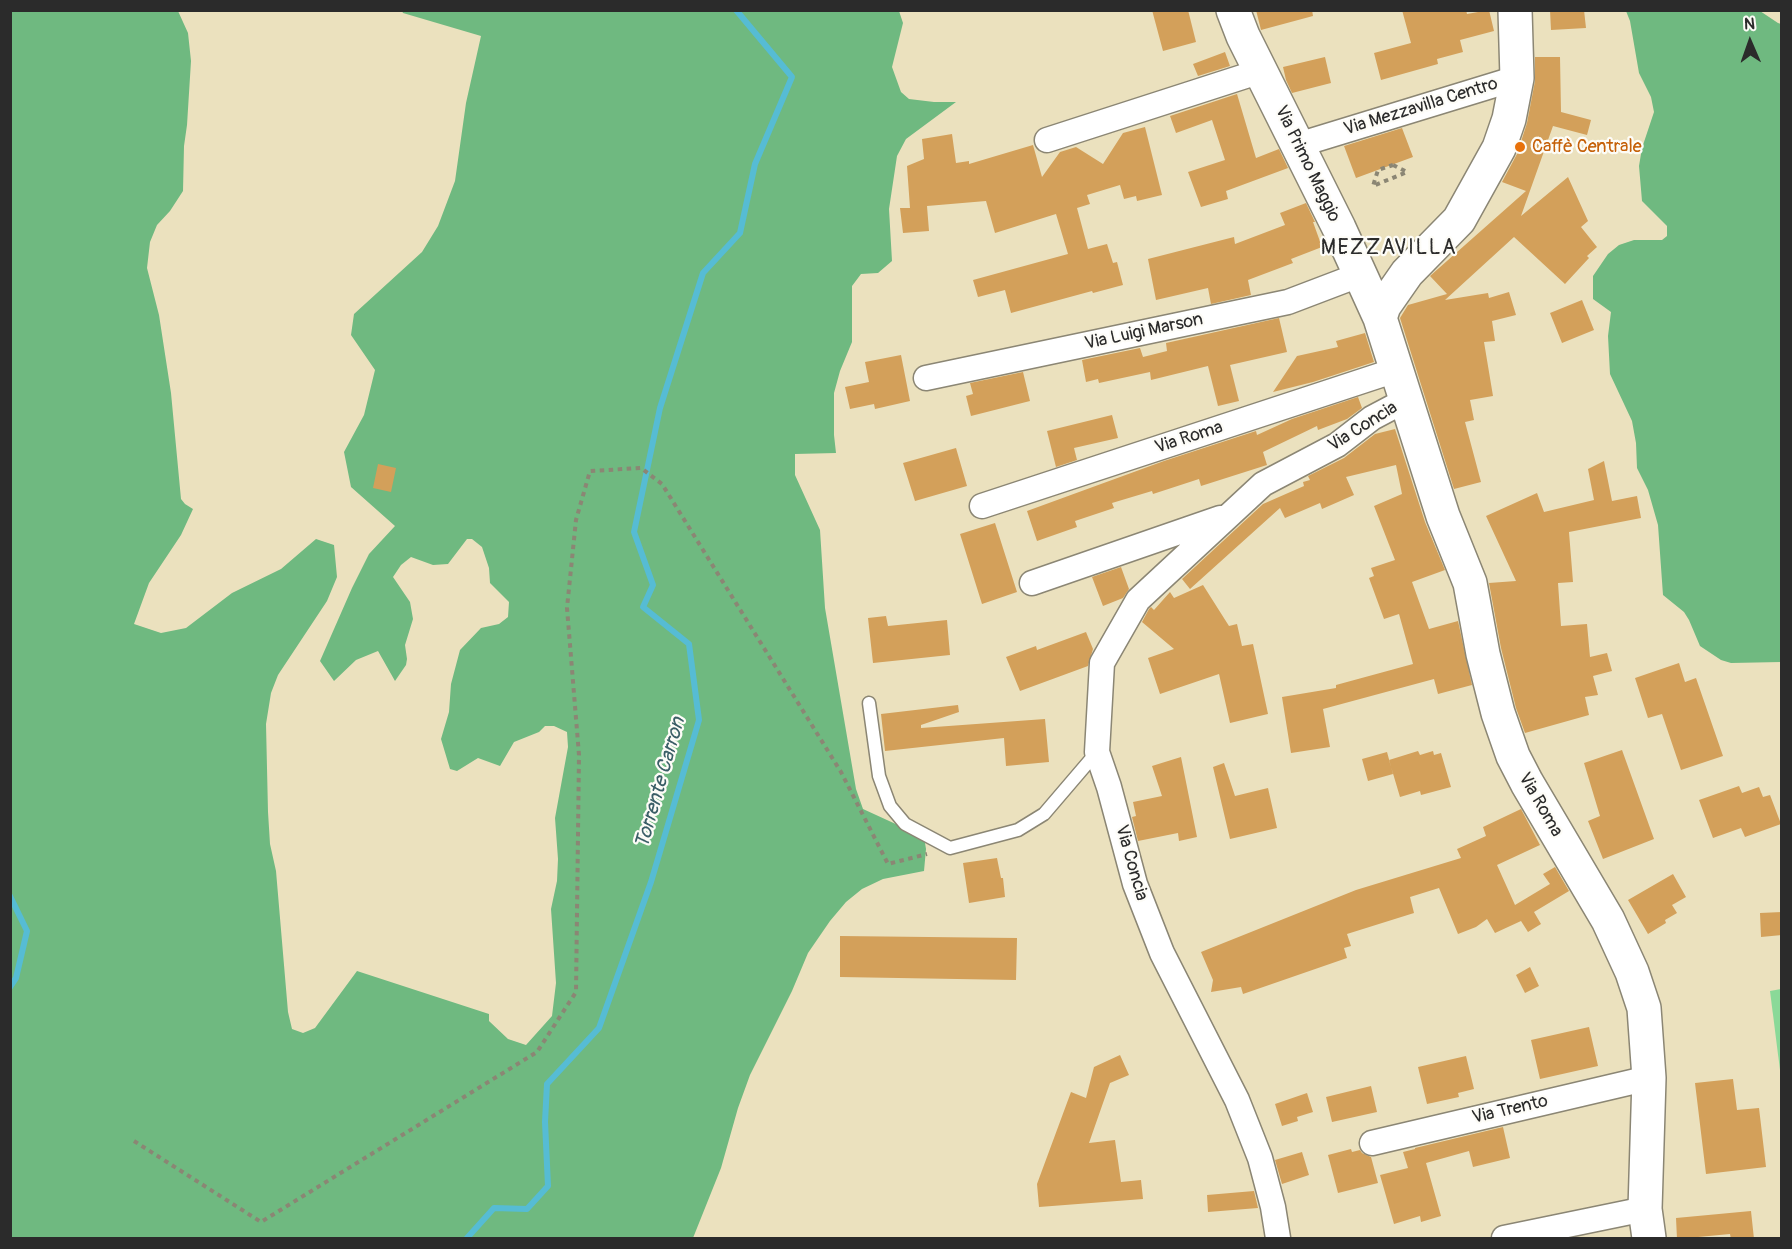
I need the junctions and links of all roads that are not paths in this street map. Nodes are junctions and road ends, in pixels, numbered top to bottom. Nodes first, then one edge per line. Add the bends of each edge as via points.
1 (1233, 10) edge
2 (1515, 10) edge
3 (1261, 71) junction
4 (1517, 78) junction
5 (1047, 140) dead end
6 (1298, 145) junction
7 (1355, 265) junction
8 (1403, 280) junction
9 (1380, 318) junction
10 (926, 378) dead end
11 (1401, 385) junction
12 (982, 506) dead end
13 (1230, 514) junction
14 (1032, 583) dead end
15 (869, 703) dead end
16 (1097, 752) junction
17 (1649, 1078) junction
18 (1372, 1143) dead end
19 (1647, 1224) edge
20 (1278, 1239) edge
21 (1504, 1239) edge

1 - 3 main road, Via Primo Maggio
2 - 4 main road
3 - 5 street
3 - 6 main road, Via Primo Maggio
4 - 6 street, Via Mezzavilla Centro
4 - 8 main road, Via Mezzavilla Centro via 1499,148 1459,220
6 - 7 main road, Via Primo Maggio
7 - 8 main road via 1369,266
7 - 9 main road, Via Primo Maggio
7 - 10 street, Via Luigi Marson via 1288,302
8 - 9 main road, Via Mezzavilla Centro
9 - 11 main road, Via Roma
11 - 12 street, Via Roma
11 - 13 street, Via Concia via 1372,418 1337,445 1263,484
11 - 17 main road, Via Roma via 1443,516 1470,583 1483,654 1513,756 1608,920 1632,972 1644,1008
13 - 14 street, Via Concia
13 - 16 street, Via Concia via 1138,600 1102,663
15 - 16 lane via 879,776 890,806 905,824 950,848 1018,830 1044,814
16 - 20 street, Via Concia via 1135,884 1162,953 1237,1100 1260,1158
17 - 18 street, Via Trento
17 - 19 main road, Via Roma
19 - 21 street

